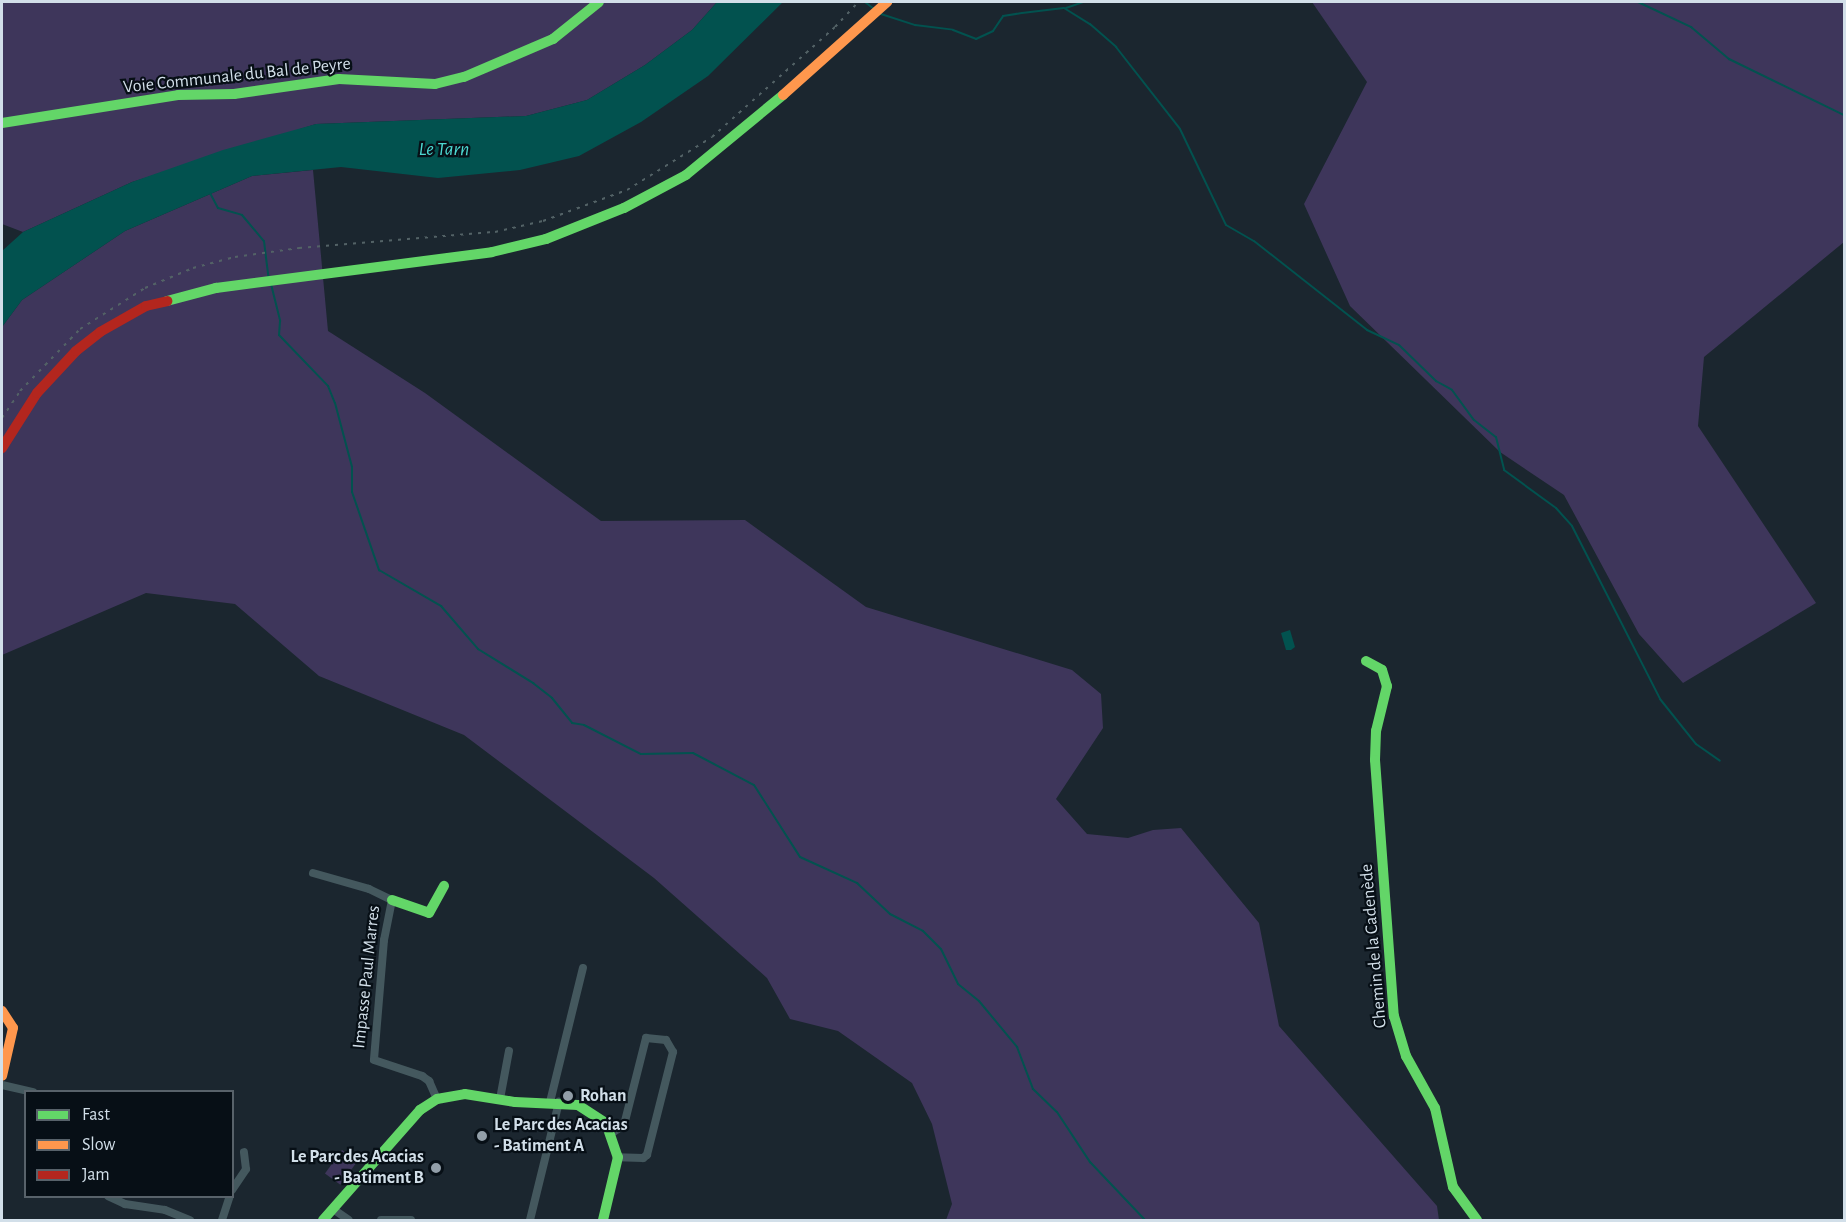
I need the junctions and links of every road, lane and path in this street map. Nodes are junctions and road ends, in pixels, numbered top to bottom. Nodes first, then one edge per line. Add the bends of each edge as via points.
1 (599, 2) edge
2 (887, 2) edge
3 (2, 123) edge
4 (2, 448) edge
5 (1366, 661) dead end
6 (313, 873) dead end
7 (444, 886) dead end
8 (392, 900) junction
9 (583, 968) dead end
10 (2, 1011) edge
11 (509, 1051) dead end
12 (2, 1076) edge
13 (2, 1085) edge
14 (24, 1090) edge
15 (436, 1099) junction
16 (500, 1099) junction
17 (555, 1102) junction
18 (612, 1132) junction
19 (244, 1152) dead end
20 (618, 1157) junction
21 (234, 1187) edge
22 (110, 1198) edge
23 (230, 1198) edge
24 (333, 1209) junction
25 (190, 1221) edge
26 (222, 1221) edge
27 (322, 1221) edge
28 (349, 1221) edge
29 (381, 1221) edge
30 (411, 1221) edge
31 (530, 1221) edge
32 (603, 1221) edge
33 (1477, 1221) edge

1 - 3 street, Voie Communale du Bal de Peyre via 553,39 464,77 435,84 339,79 234,94 178,95
2 - 4 street via 723,149 686,175 624,208 519,246 168,298 100,332 37,393
5 - 33 street, Chemin de la Cadenède via 1382,670 1386,686 1376,731 1375,760 1394,1016 1406,1056 1435,1108 1453,1187
6 - 8 street, Impasse Paul Marres via 369,888
7 - 8 street via 429,913
8 - 15 street, Impasse Paul Marres via 384,940 374,1060 422,1076 429,1081
9 - 17 street
10 - 12 street via 13,1028
11 - 16 street
13 - 14 street
15 - 16 street via 465,1094
15 - 24 street via 407,1122
16 - 17 street
17 - 18 street via 593,1111
17 - 31 street
18 - 20 street
18 - 20 street via 624,1125 646,1038 666,1040 673,1052 647,1155
19 - 21 street via 246,1169
20 - 32 street
22 - 25 street via 165,1210
23 - 26 street
24 - 27 street
24 - 28 street
29 - 30 street

